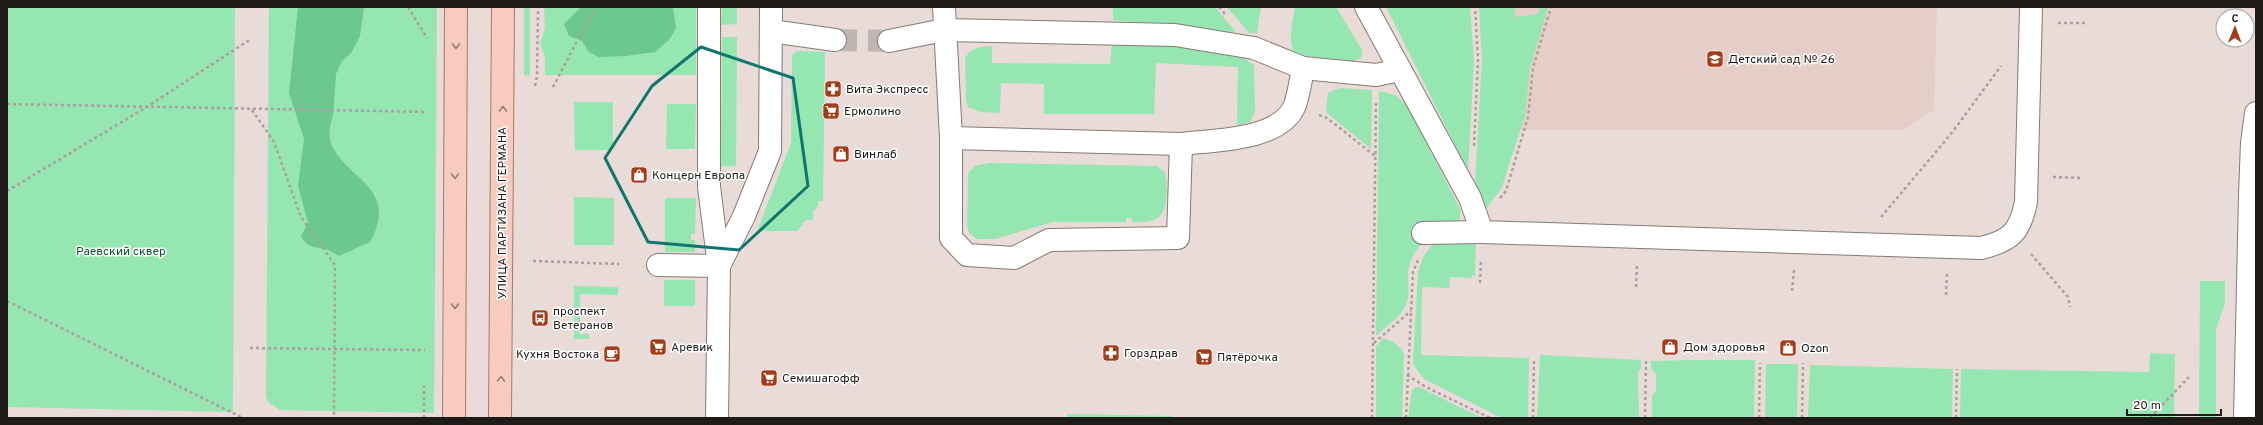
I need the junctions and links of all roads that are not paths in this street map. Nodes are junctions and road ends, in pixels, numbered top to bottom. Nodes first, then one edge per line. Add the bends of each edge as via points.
1 (456, 7) edge
2 (503, 7) edge
3 (709, 7) edge
4 (771, 7) edge
5 (944, 7) edge
6 (1366, 7) edge
7 (2031, 7) edge
8 (944, 30) junction
9 (771, 31) junction
10 (835, 40) tunnel mouth
11 (889, 41) tunnel mouth
12 (1303, 68) junction
13 (1400, 70) junction
14 (2256, 113) edge
15 (951, 138) junction
16 (1181, 144) junction
17 (2253, 195) edge
18 (1482, 232) junction
19 (1429, 233) road end
20 (658, 265) dead end
21 (719, 266) junction
22 (2251, 384) edge
23 (454, 418) edge
24 (500, 418) edge
25 (717, 418) edge
26 (2245, 418) edge

1 -> 23 main road
24 -> 2 main road, УЛИЦА ПАРТИЗАНА ГЕРМАНА
3 - 21 street via 709,187
4 - 9 street
5 - 8 street
6 - 13 street
7 - 18 street via 2026,202 2023,220 2015,232 2000,243 1981,248
8 - 11 street
8 - 12 street via 1175,35 1254,48
8 - 15 street
9 - 10 street
9 - 21 street via 770,151 744,216
12 - 13 street via 1376,75
12 - 16 street via 1295,106 1278,126 1253,135
13 - 18 street via 1470,198
14 - 17 street via 2252,143
15 - 16 street
15 - 16 street via 951,238 966,255 1014,258 1049,240 1178,238
17 - 22 street
18 - 19 street
20 - 21 street
21 - 25 street
22 - 26 street

